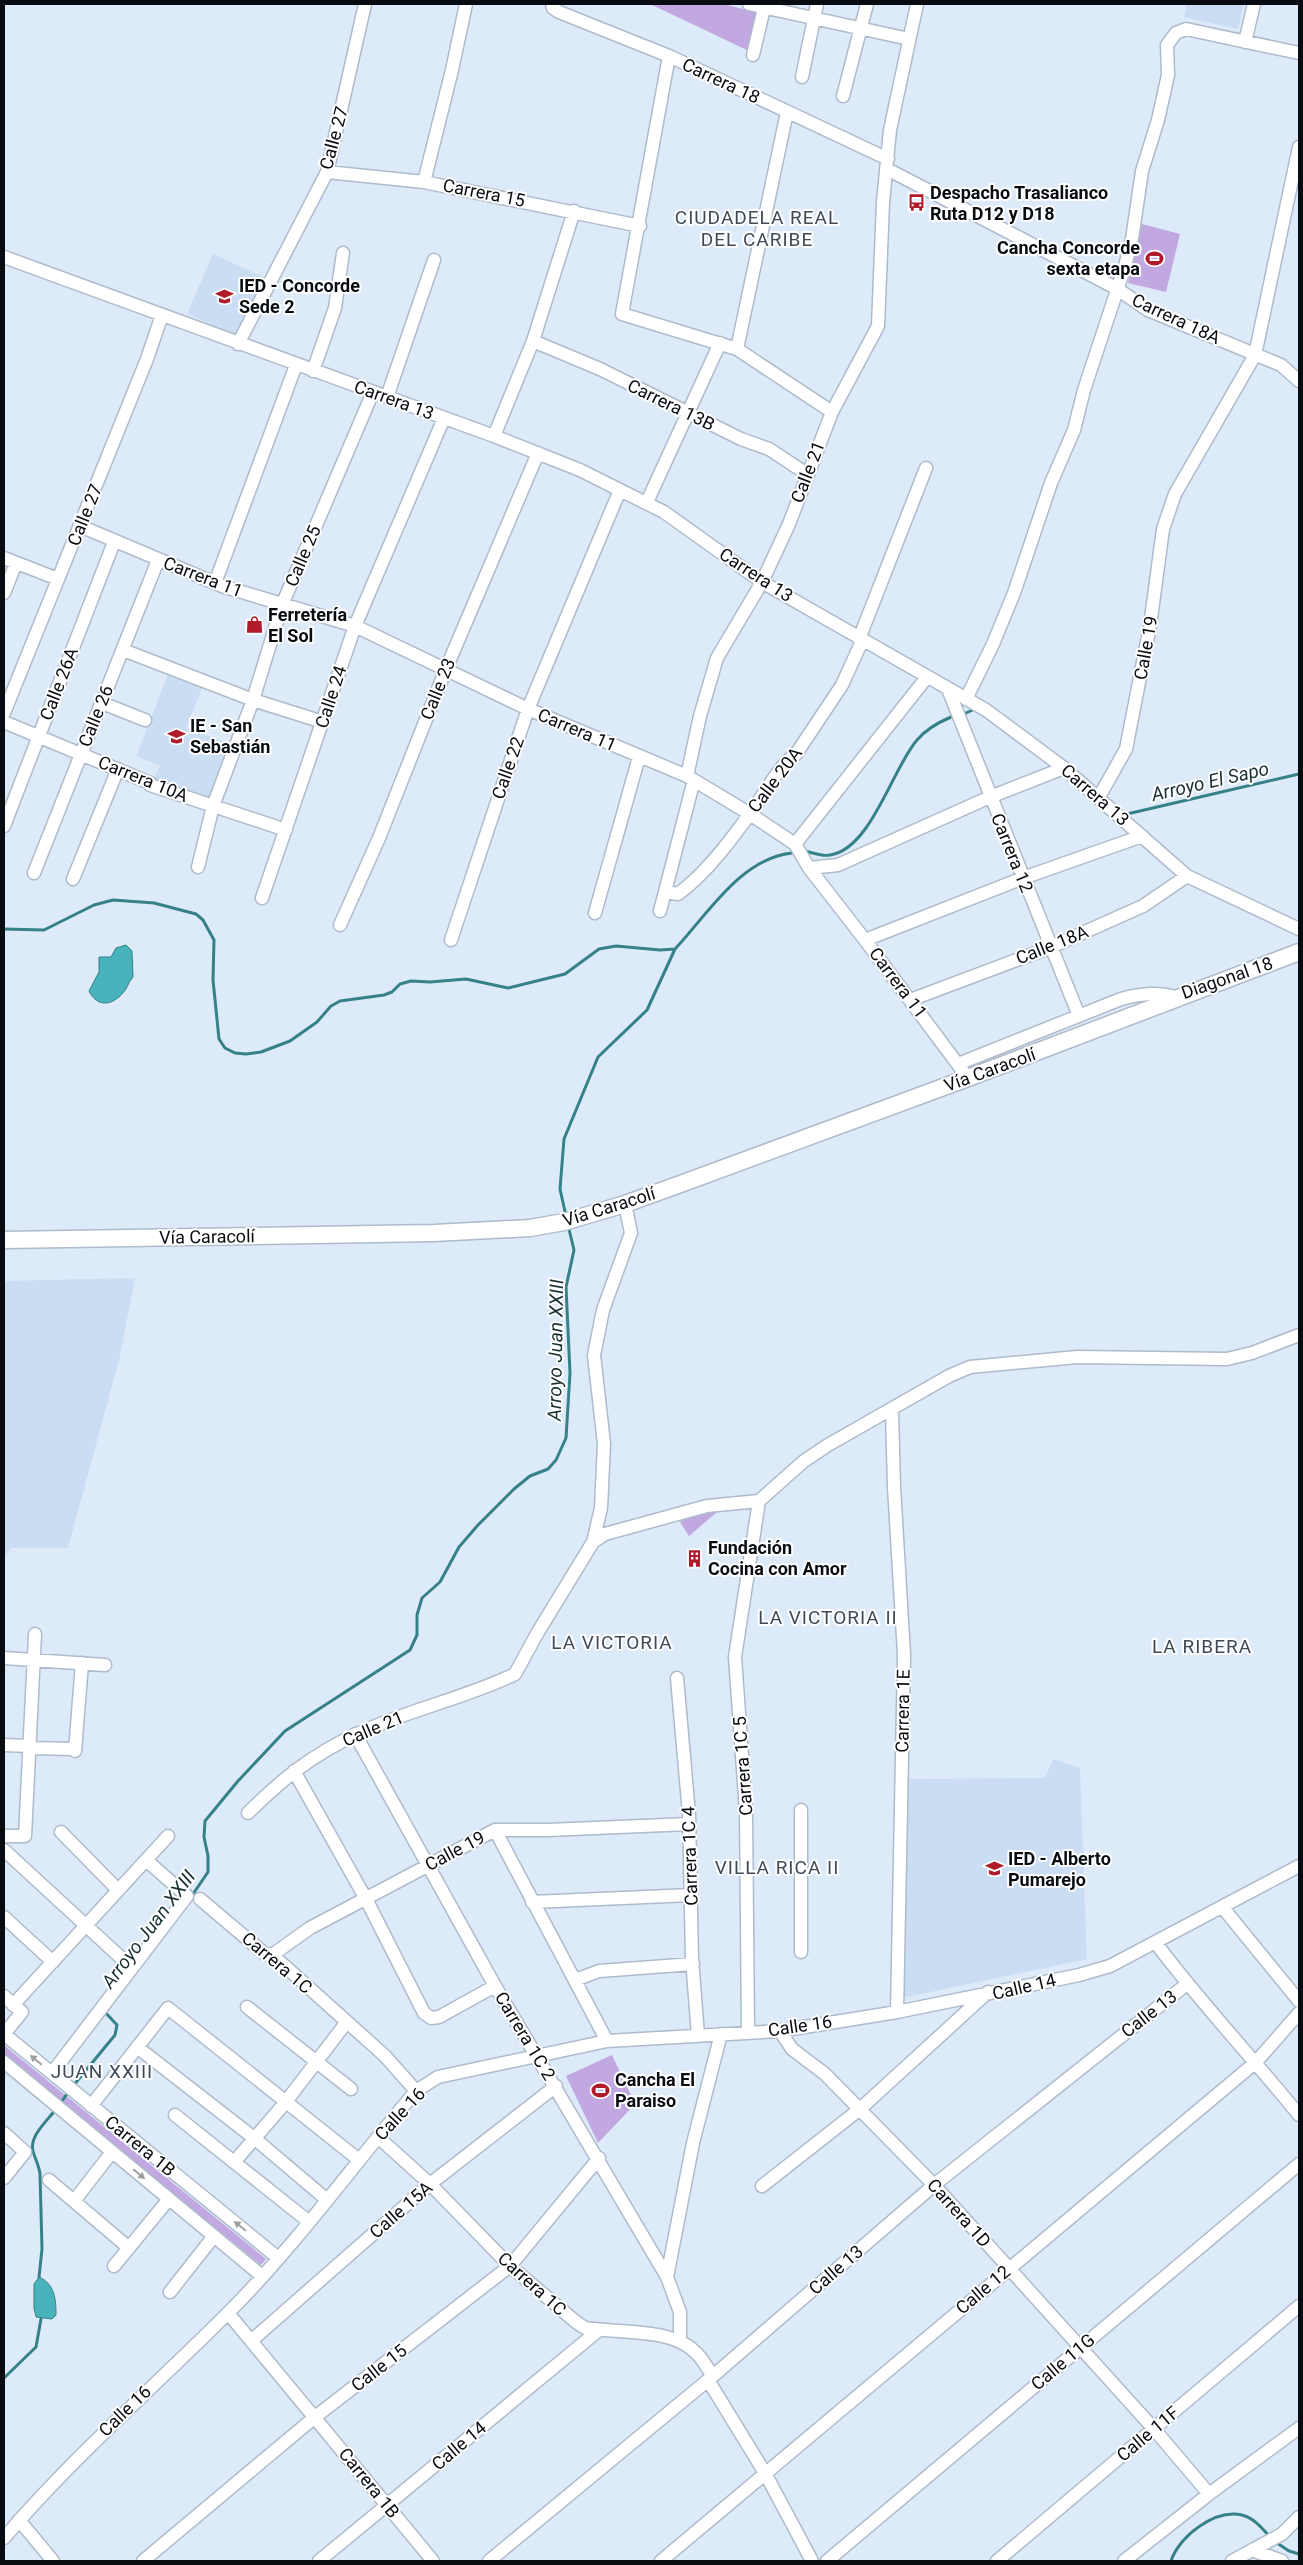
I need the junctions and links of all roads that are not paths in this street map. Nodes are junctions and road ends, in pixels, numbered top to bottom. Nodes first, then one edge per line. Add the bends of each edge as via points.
1 (365, 4) edge
2 (466, 4) edge
3 (748, 4) edge
4 (817, 4) edge
5 (866, 4) edge
6 (917, 4) edge
7 (1254, 4) edge
8 (765, 5) edge
9 (552, 6) edge
10 (814, 18) junction
11 (861, 27) junction
12 (909, 38) junction
13 (1245, 42) junction
14 (1299, 53) edge
15 (753, 55) dead end
16 (669, 56) junction
17 (802, 77) dead end
18 (843, 96) dead end
19 (787, 112) junction
20 (1299, 147) edge
21 (887, 164) junction
22 (327, 172) junction
23 (424, 182) junction
24 (574, 211) junction
25 (640, 226) junction
26 (343, 253) dead end
27 (4, 256) edge
28 (434, 260) dead end
29 (1116, 288) junction
30 (162, 315) junction
31 (533, 341) junction
32 (720, 343) junction
33 (238, 344) junction
34 (737, 349) junction
35 (1255, 354) junction
36 (296, 365) junction
37 (313, 371) junction
38 (1299, 381) edge
39 (373, 392) junction
40 (387, 397) junction
41 (832, 412) junction
42 (688, 414) junction
43 (444, 418) junction
44 (494, 436) junction
45 (538, 453) junction
46 (926, 468) dead end
47 (807, 474) junction
48 (620, 490) junction
49 (647, 502) junction
50 (80, 526) junction
51 (114, 542) junction
52 (10, 560) edge
53 (158, 560) junction
54 (58, 579) junction
55 (762, 582) junction
56 (214, 583) junction
57 (4, 593) edge
58 (282, 605) junction
59 (355, 626) junction
60 (860, 640) junction
61 (123, 650) junction
62 (446, 669) junction
63 (927, 677) junction
64 (948, 689) junction
65 (966, 699) junction
66 (253, 700) junction
67 (102, 703) junction
68 (528, 709) junction
69 (4, 713) edge
70 (145, 720) dead end
71 (4, 722) edge
72 (323, 722) junction
73 (39, 736) junction
74 (80, 754) junction
75 (639, 757) junction
76 (1064, 768) junction
77 (118, 769) junction
78 (691, 778) junction
79 (990, 797) junction
80 (1099, 797) junction
81 (213, 806) junction
82 (750, 814) junction
83 (4, 826) edge
84 (286, 830) junction
85 (1142, 836) junction
86 (796, 848) junction
87 (198, 867) dead end
88 (809, 868) junction
89 (34, 873) dead end
90 (1187, 876) junction
91 (1023, 878) junction
92 (73, 879) dead end
93 (664, 892) junction
94 (262, 898) dead end
95 (660, 911) dead end
96 (596, 913) dead end
97 (340, 925) dead end
98 (1299, 929) edge
99 (451, 940) dead end
100 (865, 940) junction
101 (1051, 947) junction
102 (1299, 952) edge
103 (1180, 998) junction
104 (910, 1000) junction
105 (1079, 1016) junction
106 (958, 1064) junction
107 (968, 1078) junction
108 (624, 1204) junction
109 (4, 1240) edge
110 (1299, 1334) edge
111 (892, 1411) junction
112 (759, 1501) junction
113 (593, 1542) junction
114 (35, 1634) dead end
115 (4, 1658) edge
116 (34, 1659) junction
117 (82, 1663) junction
118 (106, 1666) dead end
119 (677, 1678) dead end
120 (355, 1734) junction
121 (4, 1745) edge
122 (29, 1747) junction
123 (294, 1771) junction
124 (801, 1810) dead end
125 (248, 1813) dead end
126 (689, 1824) junction
127 (495, 1830) junction
128 (61, 1832) dead end
129 (4, 1836) edge
130 (168, 1836) dead end
131 (4, 1850) edge
132 (146, 1860) junction
133 (429, 1865) junction
134 (1299, 1866) edge
135 (118, 1890) junction
136 (691, 1895) junction
137 (200, 1899) dead end
138 (366, 1899) junction
139 (532, 1902) junction
140 (1223, 1908) junction
141 (4, 1917) edge
142 (86, 1925) junction
143 (1155, 1942) junction
144 (801, 1952) dead end
145 (272, 1955) junction
146 (53, 1962) junction
147 (693, 1964) junction
148 (131, 1966) junction
149 (575, 1980) junction
150 (1187, 1984) junction
151 (495, 1986) junction
152 (988, 1992) junction
153 (1299, 2001) edge
154 (13, 2004) edge
155 (247, 2007) dead end
156 (896, 2012) junction
157 (1299, 2013) edge
158 (346, 2023) junction
159 (780, 2030) junction
160 (748, 2033) junction
161 (4, 2034) edge
162 (721, 2034) junction
163 (698, 2035) junction
164 (607, 2041) junction
165 (137, 2047) junction
166 (537, 2056) junction
167 (4, 2062) edge
168 (315, 2062) junction
169 (1256, 2062) junction
170 (52, 2073) junction
171 (556, 2086) junction
172 (351, 2089) dead end
173 (416, 2091) junction
174 (285, 2103) junction
175 (91, 2106) junction
176 (860, 2109) junction
177 (1299, 2115) edge
178 (175, 2116) dead end
179 (4, 2133) edge
180 (378, 2137) junction
181 (254, 2138) junction
182 (112, 2152) junction
183 (599, 2158) junction
184 (359, 2160) junction
185 (235, 2162) junction
186 (1299, 2164) edge
187 (4, 2178) edge
188 (49, 2180) dead end
189 (430, 2184) junction
190 (934, 2185) junction
191 (762, 2186) dead end
192 (169, 2199) junction
193 (326, 2199) junction
194 (74, 2201) junction
195 (308, 2221) junction
196 (214, 2236) junction
197 (129, 2248) junction
198 (278, 2257) junction
199 (114, 2266) dead end
200 (510, 2266) junction
201 (1009, 2268) junction
202 (262, 2276) junction
203 (667, 2277) junction
204 (170, 2292) dead end
205 (1299, 2306) edge
206 (228, 2313) junction
207 (599, 2330) junction
208 (251, 2341) junction
209 (680, 2341) junction
210 (1079, 2348) junction
211 (710, 2378) junction
212 (315, 2417) junction
213 (1299, 2428) edge
214 (1154, 2429) junction
215 (765, 2473) junction
216 (1209, 2494) junction
217 (387, 2505) junction
218 (1299, 2517) edge
219 (19, 2520) junction
220 (4, 2538) edge
221 (1257, 2547) junction
222 (52, 2561) edge
223 (143, 2561) edge
224 (319, 2561) edge
225 (433, 2561) edge
226 (489, 2561) edge
227 (661, 2561) edge
228 (812, 2561) edge
229 (827, 2561) edge
230 (997, 2561) edge
231 (1124, 2561) edge
232 (1232, 2561) edge
233 (1282, 2561) edge

1 - 22 street, Calle 27
2 - 23 street
3 - 8 street
4 - 10 street
5 - 11 street
6 - 12 street
7 - 13 street
8 - 10 street
8 - 15 street
9 - 16 street, Carrera 18
10 - 11 street
10 - 17 street
11 - 12 street
11 - 18 street
12 - 21 street via 890,130
13 - 14 street
13 - 29 street via 1186,29 1176,33 1167,45 1168,75 1142,171 1132,239
16 - 19 street, Carrera 18
16 - 25 street
19 - 21 street, Carrera 18
19 - 34 street
20 - 35 street
21 - 29 street, Carrera 18A
21 - 41 street, Calle 21 via 878,326
22 - 23 street, Carrera 15
22 - 33 street, Calle 27
23 - 24 street, Carrera 15
24 - 25 street, Carrera 15
24 - 31 street
25 - 32 street via 622,314
26 - 37 street via 335,308
27 - 30 street, Carrera 13
28 - 40 street
29 - 35 street, Carrera 18A via 1148,310
29 - 65 street via 1074,430 1051,483 1014,593
30 - 33 street, Carrera 13
30 - 50 street, Calle 27 via 148,359
31 - 42 street, Carrera 13B via 600,369
31 - 44 street
32 - 34 street
32 - 42 street
33 - 36 street, Carrera 13
34 - 41 street
35 - 38 street, Carrera 18A via 1282,365
35 - 80 street, Calle 19 via 1175,494 1163,529 1150,626 1126,749
36 - 37 street, Carrera 13
36 - 56 street
37 - 39 street, Carrera 13
39 - 40 street, Carrera 13
39 - 58 street, Calle 25
40 - 43 street, Carrera 13
41 - 47 street, Calle 21
42 - 47 street, Carrera 13B via 769,449
42 - 49 street
43 - 44 street, Carrera 13
43 - 59 street, Calle 24
44 - 45 street, Carrera 13
45 - 48 street, Carrera 13
45 - 62 street, Calle 23
46 - 60 street, Calle 20A
47 - 55 street, Calle 21
48 - 49 street, Carrera 13
48 - 68 street, Calle 22
49 - 55 street, Carrera 13
50 - 51 street, Carrera 11
50 - 54 street, Calle 27
51 - 53 street, Carrera 11
51 - 73 street, Calle 26A
52 - 54 street
52 - 57 street
53 - 56 street, Carrera 11
53 - 61 street, Calle 26
54 - 69 street, Calle 27
55 - 60 street, Carrera 13
55 - 78 street, Calle 21 via 717,658
56 - 58 street, Carrera 11
58 - 59 street, Carrera 11
58 - 66 street, Calle 25
59 - 62 street, Carrera 11
59 - 72 street, Calle 24
60 - 63 street, Carrera 13
60 - 82 street, Calle 20A via 842,685 796,754 787,760
61 - 66 street
61 - 67 street, Calle 26
62 - 68 street, Carrera 11
62 - 97 street, Calle 23 via 379,838
63 - 64 street, Carrera 13
63 - 86 street
64 - 65 street, Carrera 13
64 - 79 street, Carrera 12
65 - 76 street, Carrera 13 via 1012,728
66 - 72 street
66 - 81 street, Calle 25
67 - 70 street
67 - 74 street, Calle 26
68 - 75 street, Carrera 11
68 - 99 street, Calle 22
71 - 73 street, Carrera 10A
72 - 84 street, Calle 24
73 - 74 street, Carrera 10A
73 - 83 street, Calle 26A
74 - 77 street, Carrera 10A
74 - 89 street, Calle 26
75 - 78 street, Carrera 11
75 - 96 street
76 - 79 street
76 - 80 street, Carrera 13
77 - 81 street, Carrera 10A via 150,785
77 - 92 street
78 - 82 street, Carrera 11
78 - 93 street, Calle 21
79 - 88 street via 838,865
79 - 91 street, Carrera 12
80 - 85 street, Carrera 13
81 - 84 street, Carrera 10A
81 - 87 street, Calle 25
82 - 86 street, Carrera 11
82 - 93 street, Calle 20A via 693,883 678,894
84 - 94 street, Calle 24
85 - 90 street, Carrera 13
85 - 91 street
86 - 88 street, Carrera 11
88 - 100 street, Carrera 11
90 - 98 street, Carrera 13
90 - 101 street, Calle 18A via 1143,906
91 - 100 street
91 - 101 street, Carrera 12
93 - 95 street, Calle 21
100 - 104 street, Carrera 11
101 - 104 street, Calle 18A
101 - 105 street, Carrera 12
102 - 103 main road, Diagonal 18
103 - 105 street, Diagonal 18 via 1144,993 1121,998
103 - 107 main road, Vía Caracolí
104 - 106 street, Carrera 11
105 - 106 street, Diagonal 18
106 - 107 street, Carrera 11
107 - 108 main road, Vía Caracolí
108 - 109 main road, Vía Caracolí via 568,1221 530,1228 434,1233
108 - 113 street via 632,1233 603,1310 594,1355 604,1444 601,1508
110 - 111 street via 1252,1353 1227,1358 1077,1357 970,1367
111 - 112 street via 857,1427 804,1461
111 - 156 street, Carrera 1E via 904,1654
112 - 113 street via 707,1506 605,1534
112 - 160 street, Carrera 1C 5 via 735,1657 746,1812
113 - 120 street, Calle 21 via 515,1674
114 - 116 street
115 - 116 street
116 - 117 street
116 - 122 street
117 - 118 street
117 - 122 street via 75,1750
119 - 126 street, Carrera 1C 4
120 - 123 street, Calle 21
120 - 133 street, Carrera 1C 2
121 - 122 street
122 - 129 street via 25,1836
123 - 125 street, Calle 21
123 - 138 street
124 - 144 street
126 - 127 street, Calle 19
126 - 136 street, Carrera 1C 4
127 - 133 street, Calle 19
127 - 139 street
128 - 135 street
130 - 132 street
131 - 142 street
132 - 135 street
132 - 148 street via 187,1896
133 - 138 street, Calle 19
133 - 151 street, Carrera 1C 2
134 - 140 street, Calle 14
135 - 142 street
136 - 139 street
136 - 147 street, Carrera 1C 4
137 - 145 street, Carrera 1C via 265,1954
138 - 145 street, Calle 19 via 310,1928
138 - 151 street via 424,2013 431,2018 439,2017
139 - 149 street
140 - 143 street, Calle 14
140 - 153 street
141 - 146 street
142 - 146 street
142 - 148 street
143 - 150 street
143 - 152 street, Calle 14 via 1110,1966
145 - 158 street, Carrera 1C
146 - 154 street
147 - 149 street via 599,1971
147 - 163 street, Carrera 1C 4
148 - 170 street
149 - 164 street
150 - 169 street
150 - 190 street, Calle 13
151 - 166 street, Carrera 1C 2
152 - 156 street, Calle 16
152 - 176 street, Calle 14
154 - 161 street
155 - 168 street
156 - 159 street, Calle 16
157 - 169 street, Calle 12
158 - 168 street
158 - 173 street, Carrera 1C via 384,2056
159 - 160 street, Calle 16
159 - 176 street, Carrera 1D via 792,2049 825,2074
160 - 162 street, Calle 16
170 -> 161 street, Carrera 1B
162 - 163 street, Calle 16
162 - 203 street via 693,2143
163 - 164 street, Calle 16
164 - 166 street, Calle 16
165 - 174 street via 168,2008
165 - 175 street
165 - 181 street
166 - 171 street, Carrera 1C 2
166 - 173 street, Calle 16 via 438,2076
167 - 182 street, Carrera 1B
168 - 172 street
168 - 174 street
169 - 177 street
169 - 201 street, Calle 12
170 - 175 street, Carrera 1B
171 - 183 street, Carrera 1C 2
171 - 189 street, Calle 15A
173 - 180 street, Calle 16
174 - 181 street
174 - 184 street
198 -> 175 street, Carrera 1B
176 - 190 street, Carrera 1D
176 - 191 street, Calle 14
178 - 185 street
179 - 187 street via 25,2152
180 - 184 street, Calle 16
180 - 189 street, Carrera 1C
181 - 185 street
181 - 193 street
182 -> 192 street, Carrera 1B
182 - 194 street
183 - 200 street, Calle 15
183 - 203 street, Carrera 1C 2
184 - 193 street, Calle 16
185 - 195 street
186 - 210 street, Calle 11G
188 - 194 street
189 - 200 street, Carrera 1C
189 - 208 street, Calle 15A
190 - 201 street, Carrera 1D
190 - 211 street, Calle 13
192 - 196 street, Carrera 1B
192 - 197 street
193 - 195 street, Calle 16
194 - 197 street
195 - 198 street, Calle 16
196 - 202 street, Carrera 1B
196 - 204 street
197 - 199 street
198 - 202 street, Calle 16
200 - 207 street, Carrera 1C via 576,2322 585,2328
200 - 212 street, Calle 15
201 - 210 street, Carrera 1D
201 - 215 street, Calle 12
202 - 206 street, Calle 16
203 - 209 street, Carrera 1C 2 via 680,2312
205 - 214 street, Calle 11F
206 - 208 street, Carrera 1B
206 - 219 street, Calle 16 via 89,2446
207 - 209 street, Carrera 1C
207 - 217 street, Calle 14
208 - 212 street, Carrera 1B
209 - 211 street, Carrera 1C via 695,2351
210 - 214 street, Carrera 1D
210 - 229 street, Calle 11G
211 - 215 street, Carrera 1C
211 - 226 street, Calle 13
212 - 217 street, Carrera 1B
212 - 223 street, Calle 15
213 - 216 street
214 - 216 street, Carrera 1D
214 - 230 street, Calle 11F
215 - 227 street, Calle 12
215 - 228 street, Carrera 1C
216 - 231 street
217 - 224 street, Calle 14
217 - 225 street, Carrera 1B
218 - 221 street via 1282,2534
219 - 220 street, Calle 16
219 - 222 street
221 - 232 street
221 - 233 street

